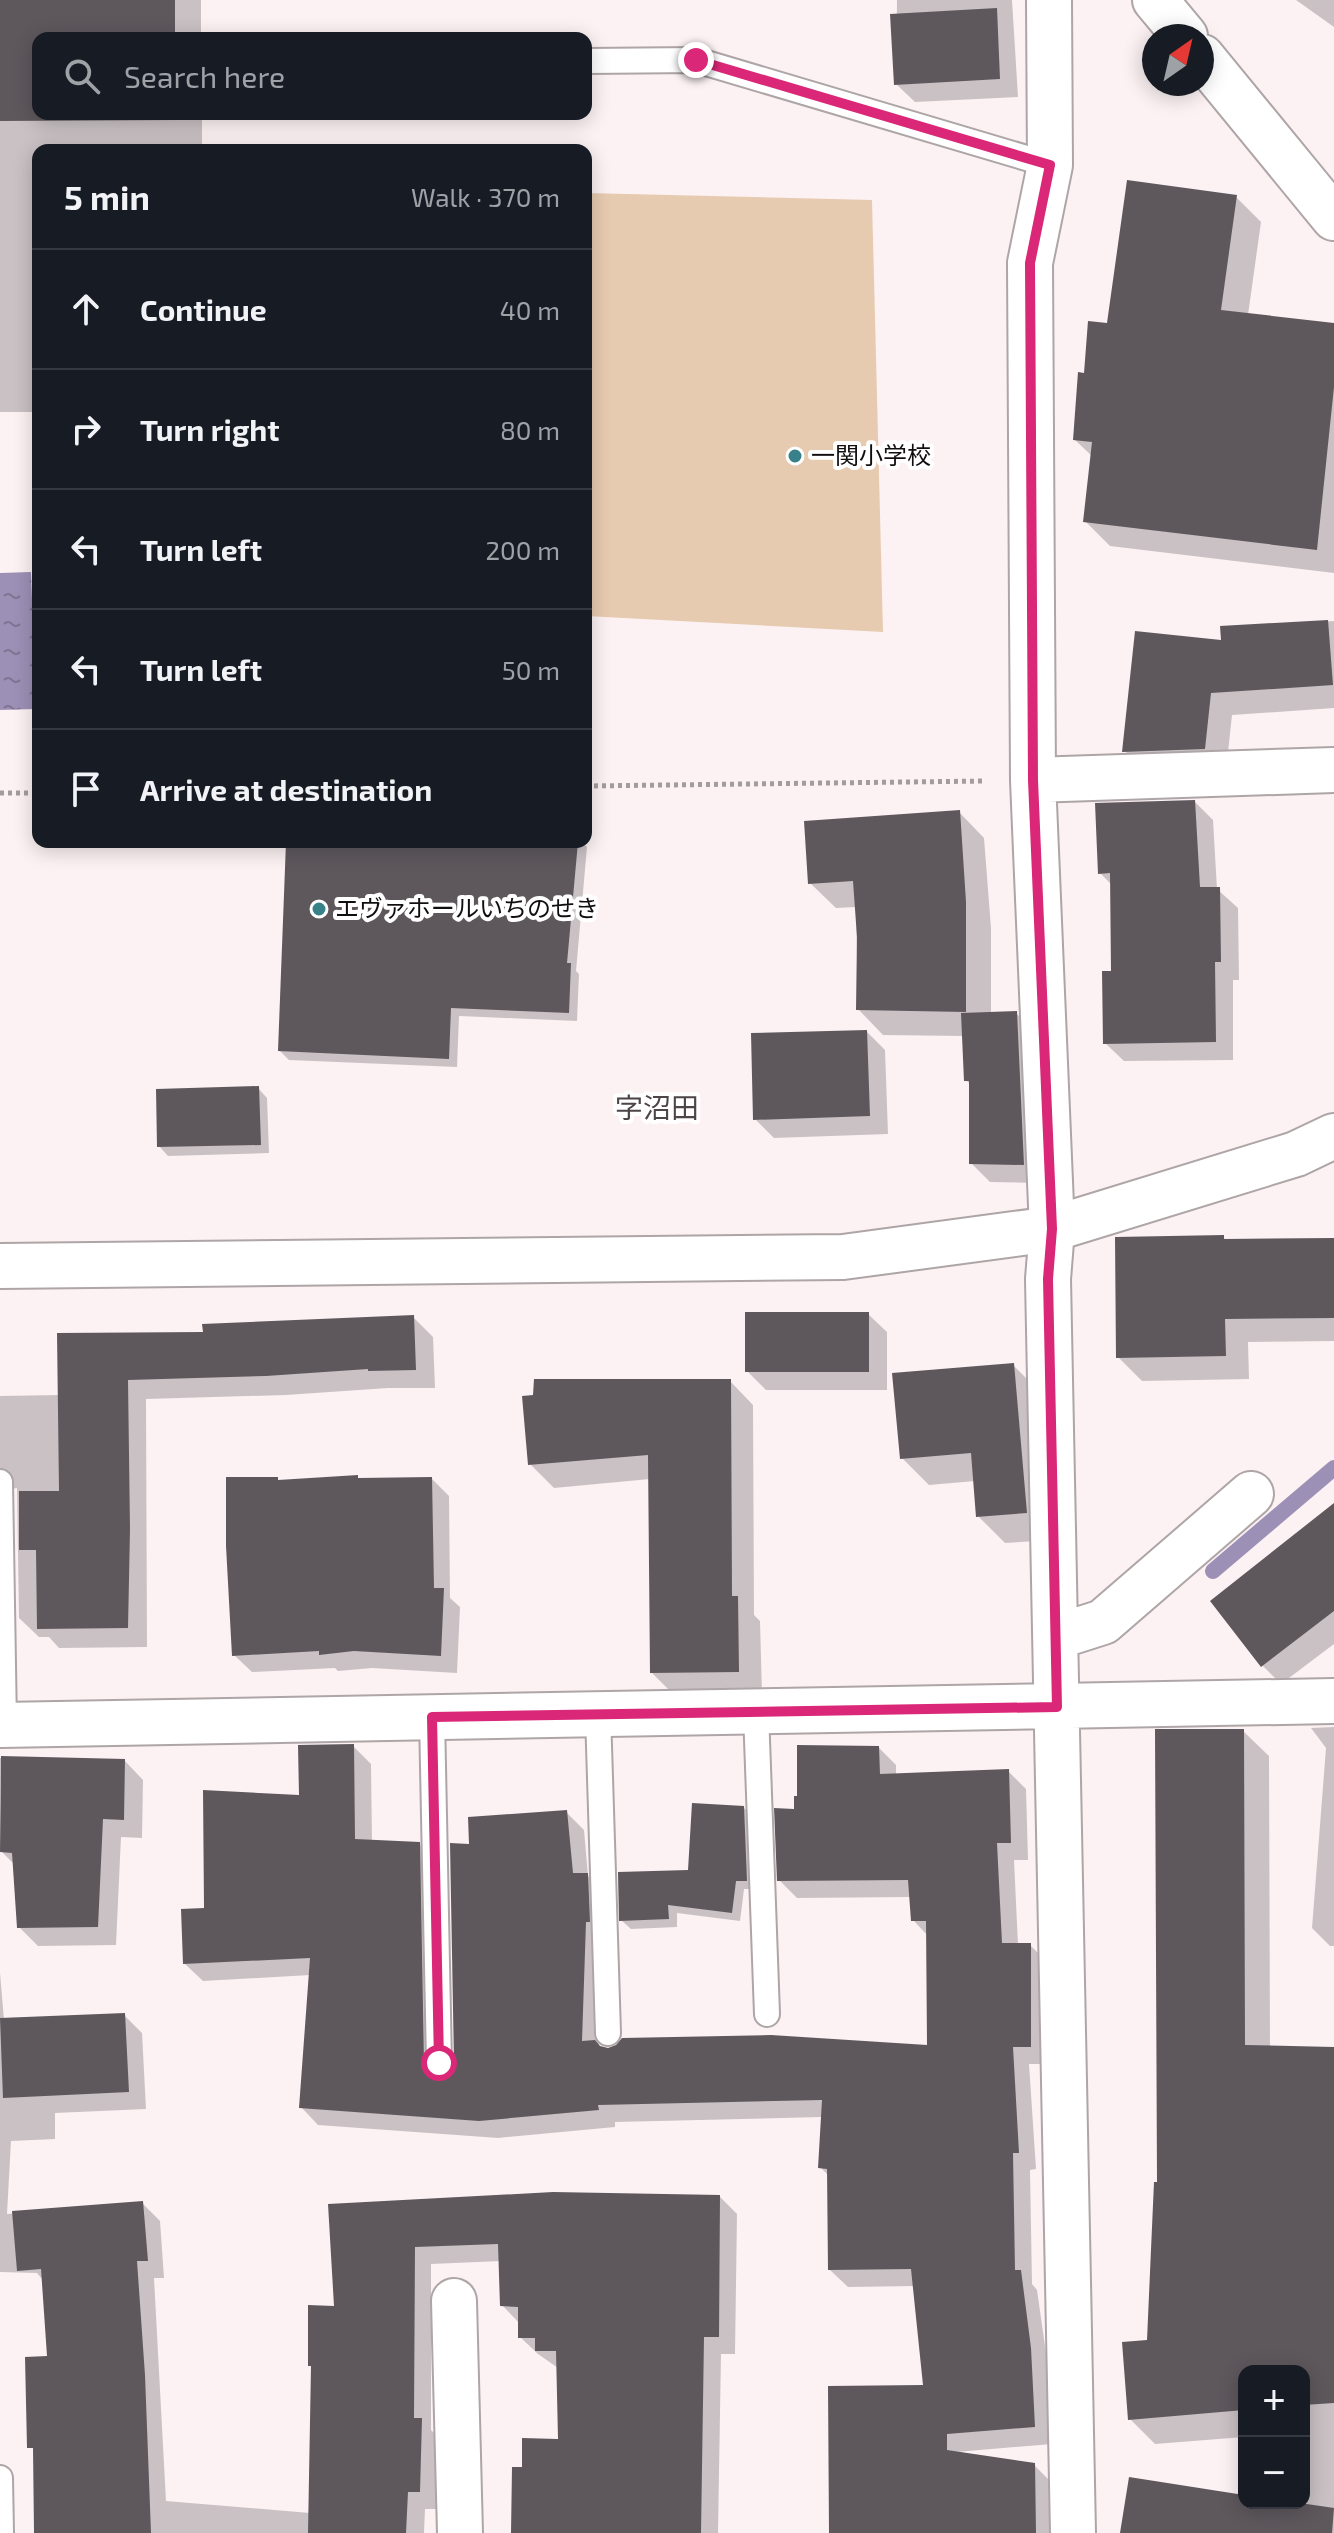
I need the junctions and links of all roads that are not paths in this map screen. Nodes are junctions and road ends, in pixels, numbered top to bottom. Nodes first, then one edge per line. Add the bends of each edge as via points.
1 (1049, 0) edge
2 (1155, 0) edge
3 (1175, 24) edge
4 (592, 61) edge
5 (1214, 72) edge
6 (1050, 165) junction
7 (1334, 218) edge
8 (1334, 770) edge
9 (1033, 780) junction
10 (1334, 1136) edge
11 (1052, 1229) junction
12 (0, 1266) edge
13 (0, 1482) edge
14 (1251, 1494) dead end
15 (1056, 1637) junction
16 (1334, 1701) edge
17 (1057, 1707) junction
18 (756, 1712) junction
19 (598, 1714) junction
20 (432, 1717) junction
21 (2, 1725) edge
22 (767, 2014) dead end
23 (608, 2033) dead end
24 (439, 2063) dead end
25 (454, 2301) dead end
26 (0, 2478) edge
27 (1, 2533) edge
28 (460, 2533) edge
29 (1073, 2533) edge

1 - 6 street
2 - 3 street
4 - 6 lane via 696,60
5 - 7 street
6 - 9 street via 1030,263
8 - 9 street
9 - 11 street
10 - 11 street via 1296,1154
11 - 12 street via 843,1257
11 - 15 street via 1048,1279
13 - 21 lane
14 - 15 street via 1103,1622
15 - 17 street
16 - 17 street
17 - 18 street
17 - 29 street
18 - 19 street
18 - 22 lane
19 - 20 street
19 - 23 lane
20 - 21 street
20 - 24 lane
25 - 28 street
26 - 27 lane

